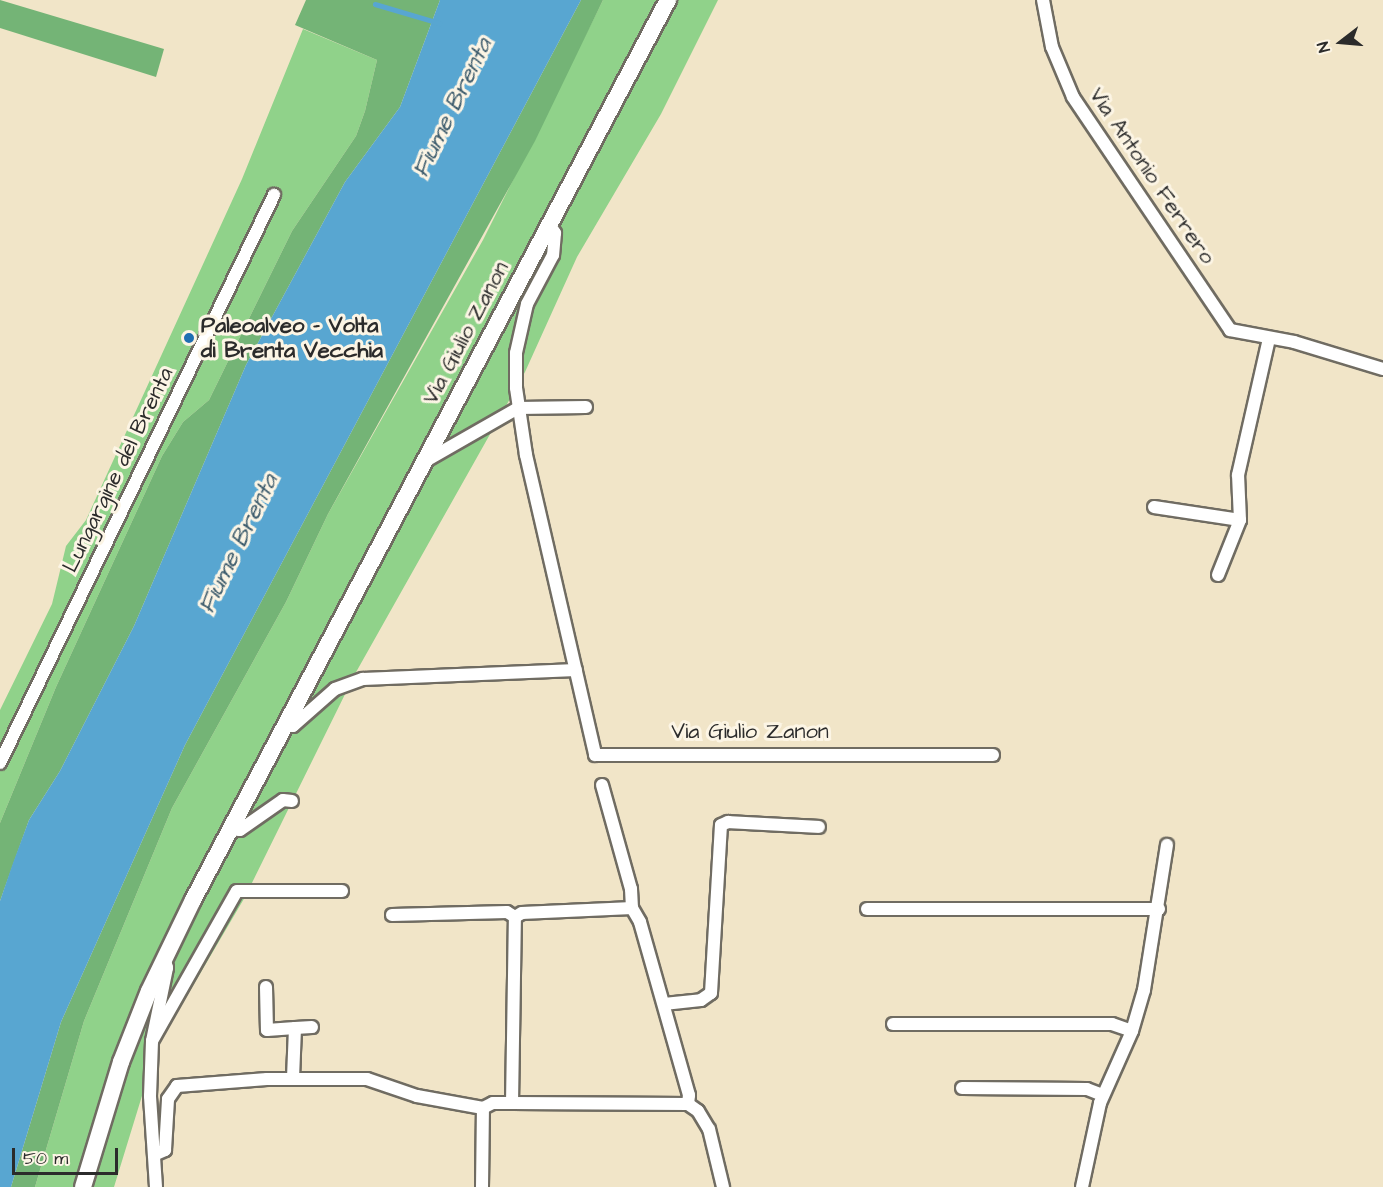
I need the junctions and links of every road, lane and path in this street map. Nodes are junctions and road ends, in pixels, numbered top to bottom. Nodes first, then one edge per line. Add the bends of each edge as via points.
1 (668, 0) edge
2 (1043, 0) edge
3 (274, 195) dead end
4 (549, 224) junction
5 (1269, 339) junction
6 (1383, 369) edge
7 (586, 407) dead end
8 (518, 408) junction
9 (422, 463) junction
10 (1154, 507) dead end
11 (1240, 520) junction
12 (1218, 575) dead end
13 (576, 670) junction
14 (284, 725) junction
15 (993, 755) dead end
16 (0, 763) edge
17 (602, 785) dead end
18 (292, 801) dead end
19 (819, 827) dead end
20 (229, 829) junction
21 (1167, 845) dead end
22 (342, 891) dead end
23 (632, 908) junction
24 (867, 909) dead end
25 (1159, 909) junction
26 (392, 915) dead end
27 (515, 917) junction
28 (164, 959) junction
29 (266, 987) dead end
30 (664, 1004) junction
31 (893, 1024) dead end
32 (312, 1027) dead end
33 (295, 1028) junction
34 (1132, 1031) junction
35 (152, 1041) junction
36 (293, 1078) junction
37 (962, 1088) dead end
38 (1103, 1095) junction
39 (512, 1102) junction
40 (688, 1104) junction
41 (483, 1108) junction
42 (156, 1154) junction
43 (83, 1187) edge
44 (157, 1187) edge
45 (482, 1187) edge
46 (723, 1187) edge
47 (1082, 1187) edge

1 - 4 street, Via Giulio Zanon
2 - 5 street, Via Antonio Ferrero via 1061,74 1106,150 1230,330
3 - 16 street, Lungargine del Brenta
4 - 8 street, Via Giulio Zanon via 555,233 553,255 527,304 516,353
4 - 9 street, Via Giulio Zanon
5 - 6 street, Via Antonio Ferrero via 1294,342
5 - 11 street via 1238,475
7 - 8 street
8 - 9 street
8 - 13 street, Via Giulio Zanon
9 - 14 street, Via Giulio Zanon
10 - 11 street
11 - 12 street
13 - 14 street via 358,680 335,689 293,726
13 - 15 street, Via Giulio Zanon via 595,755
14 - 20 street, Via Giulio Zanon
17 - 23 street via 631,890
18 - 20 street via 283,800 240,830
19 - 30 street via 728,822 721,825 711,993 701,1000
20 - 28 street, Via Giulio Zanon
21 - 25 street
22 - 35 street, Via Giulio Zanon via 237,891
23 - 27 street via 522,913
23 - 30 street via 640,922
24 - 25 street
25 - 34 street
26 - 27 street via 507,912
27 - 39 street
28 - 35 street, Via Giulio Zanon via 168,968
28 - 43 street, Via Giulio Zanon via 121,1062
29 - 33 street via 267,1030
30 - 40 street via 689,1095
31 - 34 street via 1112,1024
32 - 33 street
33 - 36 street
34 - 38 street
35 - 42 street, Via Giulio Zanon via 151,1121
36 - 41 street via 384,1082 417,1096
36 - 42 street via 177,1086 168,1099 165,1150
37 - 38 street via 1087,1089
38 - 47 street
39 - 40 street
39 - 41 street
40 - 46 street via 698,1111 709,1129
41 - 45 street
42 - 44 street, Via Giulio Zanon

